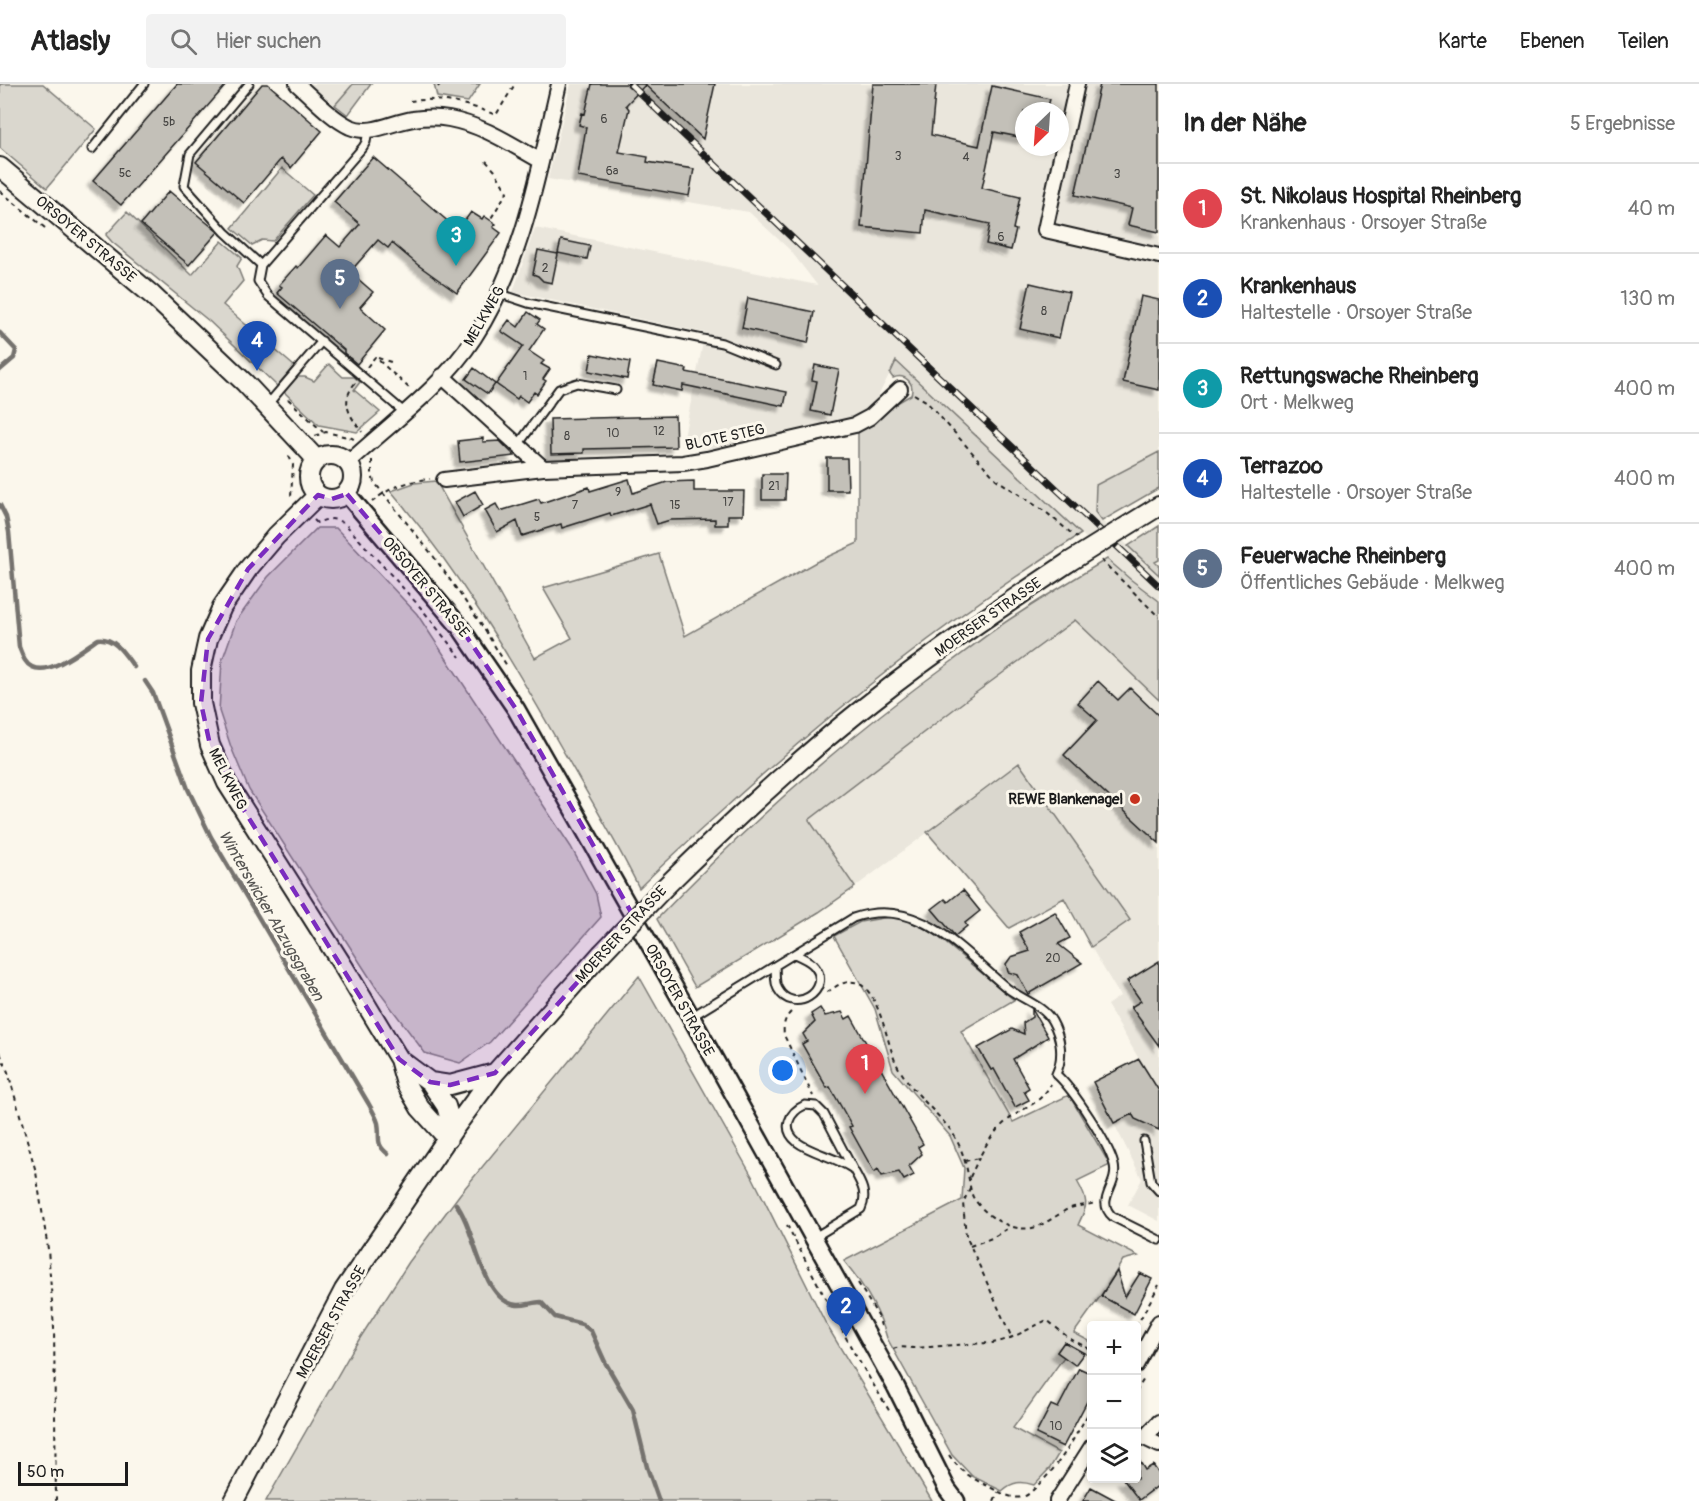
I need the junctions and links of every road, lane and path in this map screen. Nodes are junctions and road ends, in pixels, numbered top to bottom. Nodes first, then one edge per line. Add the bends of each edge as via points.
1 (144, 84) edge
2 (249, 84) edge
3 (297, 84) edge
4 (440, 84) edge
5 (515, 84) edge
6 (559, 84) edge
7 (1077, 84) edge
8 (438, 87) dead end
9 (410, 101) dead end
10 (368, 130) junction
11 (93, 149) dead end
12 (486, 161) dead end
13 (541, 161) junction
14 (2, 173) edge
15 (0, 191) edge
16 (490, 220) dead end
17 (45, 228) dead end
18 (1159, 256) edge
19 (261, 265) junction
20 (498, 293) junction
21 (322, 341) junction
22 (375, 357) junction
23 (394, 363) dead end
24 (776, 365) dead end
25 (361, 374) junction
26 (442, 376) junction
27 (417, 383) dead end
28 (900, 389) joint
29 (616, 390) dead end
30 (279, 391) junction
31 (266, 406) junction
32 (405, 413) junction
33 (323, 432) dead end
34 (362, 432) dead end
35 (518, 445) junction
36 (283, 449) dead end
37 (290, 456) dead end
38 (317, 460) junction
39 (348, 463) junction
40 (543, 468) junction
41 (444, 480) joint
42 (383, 492) dead end
43 (346, 494) junction
44 (318, 495) junction
45 (1159, 506) edge
46 (346, 525) dead end
47 (1082, 543) dead end
48 (1099, 559) dead end
49 (1159, 617) edge
50 (465, 664) dead end
51 (795, 954) junction
52 (775, 966) junction
53 (826, 992) dead end
54 (791, 1012) dead end
55 (690, 1017) junction
56 (0, 1053) edge
57 (399, 1059) junction
58 (495, 1073) junction
59 (1056, 1074) junction
60 (429, 1082) junction
61 (813, 1105) junction
62 (450, 1135) junction
63 (1144, 1141) dead end
64 (979, 1158) junction
65 (965, 1161) junction
66 (853, 1169) junction
67 (969, 1179) junction
68 (970, 1188) junction
69 (1159, 1191) edge
70 (1105, 1200) junction
71 (787, 1225) dead end
72 (1010, 1227) junction
73 (813, 1238) junction
74 (1159, 1240) edge
75 (970, 1246) junction
76 (1159, 1285) edge
77 (1140, 1321) edge
78 (1159, 1322) edge
79 (1011, 1336) junction
80 (1087, 1348) edge
81 (889, 1351) dead end
82 (1141, 1357) edge
83 (1087, 1416) edge
84 (894, 1419) dead end
85 (1159, 1422) edge
86 (1141, 1435) edge
87 (1141, 1436) edge
88 (1159, 1445) edge
89 (1087, 1454) edge
90 (56, 1501) edge
91 (234, 1501) edge
92 (956, 1501) edge
93 (994, 1501) edge
94 (1057, 1501) edge

1 - 11 lane
2 - 19 lane via 190,154 184,186
3 - 10 street via 340,121
4 - 8 path
5 - 9 path via 496,115 458,102
6 - 13 street, MELKWEG
7 - 18 street via 1045,230
10 - 13 street via 413,119 452,120 488,132
10 - 19 lane via 363,147
12 - 16 path via 507,192
13 - 20 street, MELKWEG via 514,260
14 - 31 main road, ORSOYER STRASSE via 153,295
15 - 17 path
19 - 21 lane via 258,281 262,288
20 - 24 lane via 528,303 722,343
20 - 26 street, MELKWEG via 474,339
21 - 25 lane
21 - 30 lane
22 - 23 path
22 - 25 path
22 - 27 path via 410,389
25 - 32 lane
25 - 34 path via 346,403 348,414
26 - 32 street, MELKWEG
26 - 35 street
28 - 40 street, BLOTE STEG via 870,417 855,425 707,459
28 - 47 path via 926,401 996,479 1047,513
29 - 35 lane via 577,383 559,389
30 - 31 lane
30 - 33 path
31 - 38 main road, ORSOYER STRASSE
32 - 39 street, MELKWEG
35 - 40 street
36 - 37 path
38 - 39 main road via 332,454
38 - 44 main road via 309,477
39 - 43 main road via 354,475
40 - 41 street, BLOTE STEG
41 - 42 path via 416,480
43 - 44 main road via 332,499
43 - 55 street, ORSOYER STRASSE via 460,627 516,709
44 - 57 main road, MELKWEG via 262,553 222,607 208,639 201,671 201,703 210,745 227,783
45 - 58 main road, MOERSER STRASSE, bridge via 940,650 875,699 757,799 664,888
46 - 50 path
48 - 49 path
51 - 52 lane
51 - 52 lane via 809,961 817,971 819,985 811,996 798,1001 784,997 776,986
51 - 59 lane via 865,913 892,912 920,920 1047,1015 1061,1050
52 - 55 lane
53 - 65 path via 852,982 870,994 902,1074 950,1129
54 - 61 path via 783,1027 784,1035 810,1088
55 - 73 street, ORSOYER STRASSE
56 - 90 path via 36,1172 48,1250 54,1328
57 - 60 main road, MELKWEG
57 - 62 main road, MELKWEG via 406,1084 420,1108
58 - 60 main road via 450,1085
58 - 62 main road, MOERSER STRASSE
59 - 64 path via 1044,1096 990,1136
59 - 70 lane via 1076,1096 1111,1155 1115,1176
60 - 62 main road, MELKWEG via 446,1106
61 - 66 lane via 824,1114
61 - 66 lane via 792,1113 790,1134 803,1146
62 - 91 main road, MOERSER STRASSE via 344,1290
63 - 69 lane via 1152,1182
64 - 65 path
64 - 67 path
65 - 67 path
66 - 73 lane via 864,1188 861,1209
67 - 68 path
68 - 72 path via 980,1206
68 - 75 path via 963,1203
70 - 72 path via 1070,1209 1036,1227
70 - 74 lane via 1113,1217
71 - 84 path via 853,1351
72 - 75 path
73 - 92 street, ORSOYER STRASSE
75 - 79 path
76 - 77 path
78 - 82 street
79 - 80 path via 1047,1320
79 - 81 path via 993,1342 897,1347
83 - 93 path via 1066,1453 1047,1476 1022,1497 998,1492
85 - 86 street
87 - 88 street
89 - 94 street

